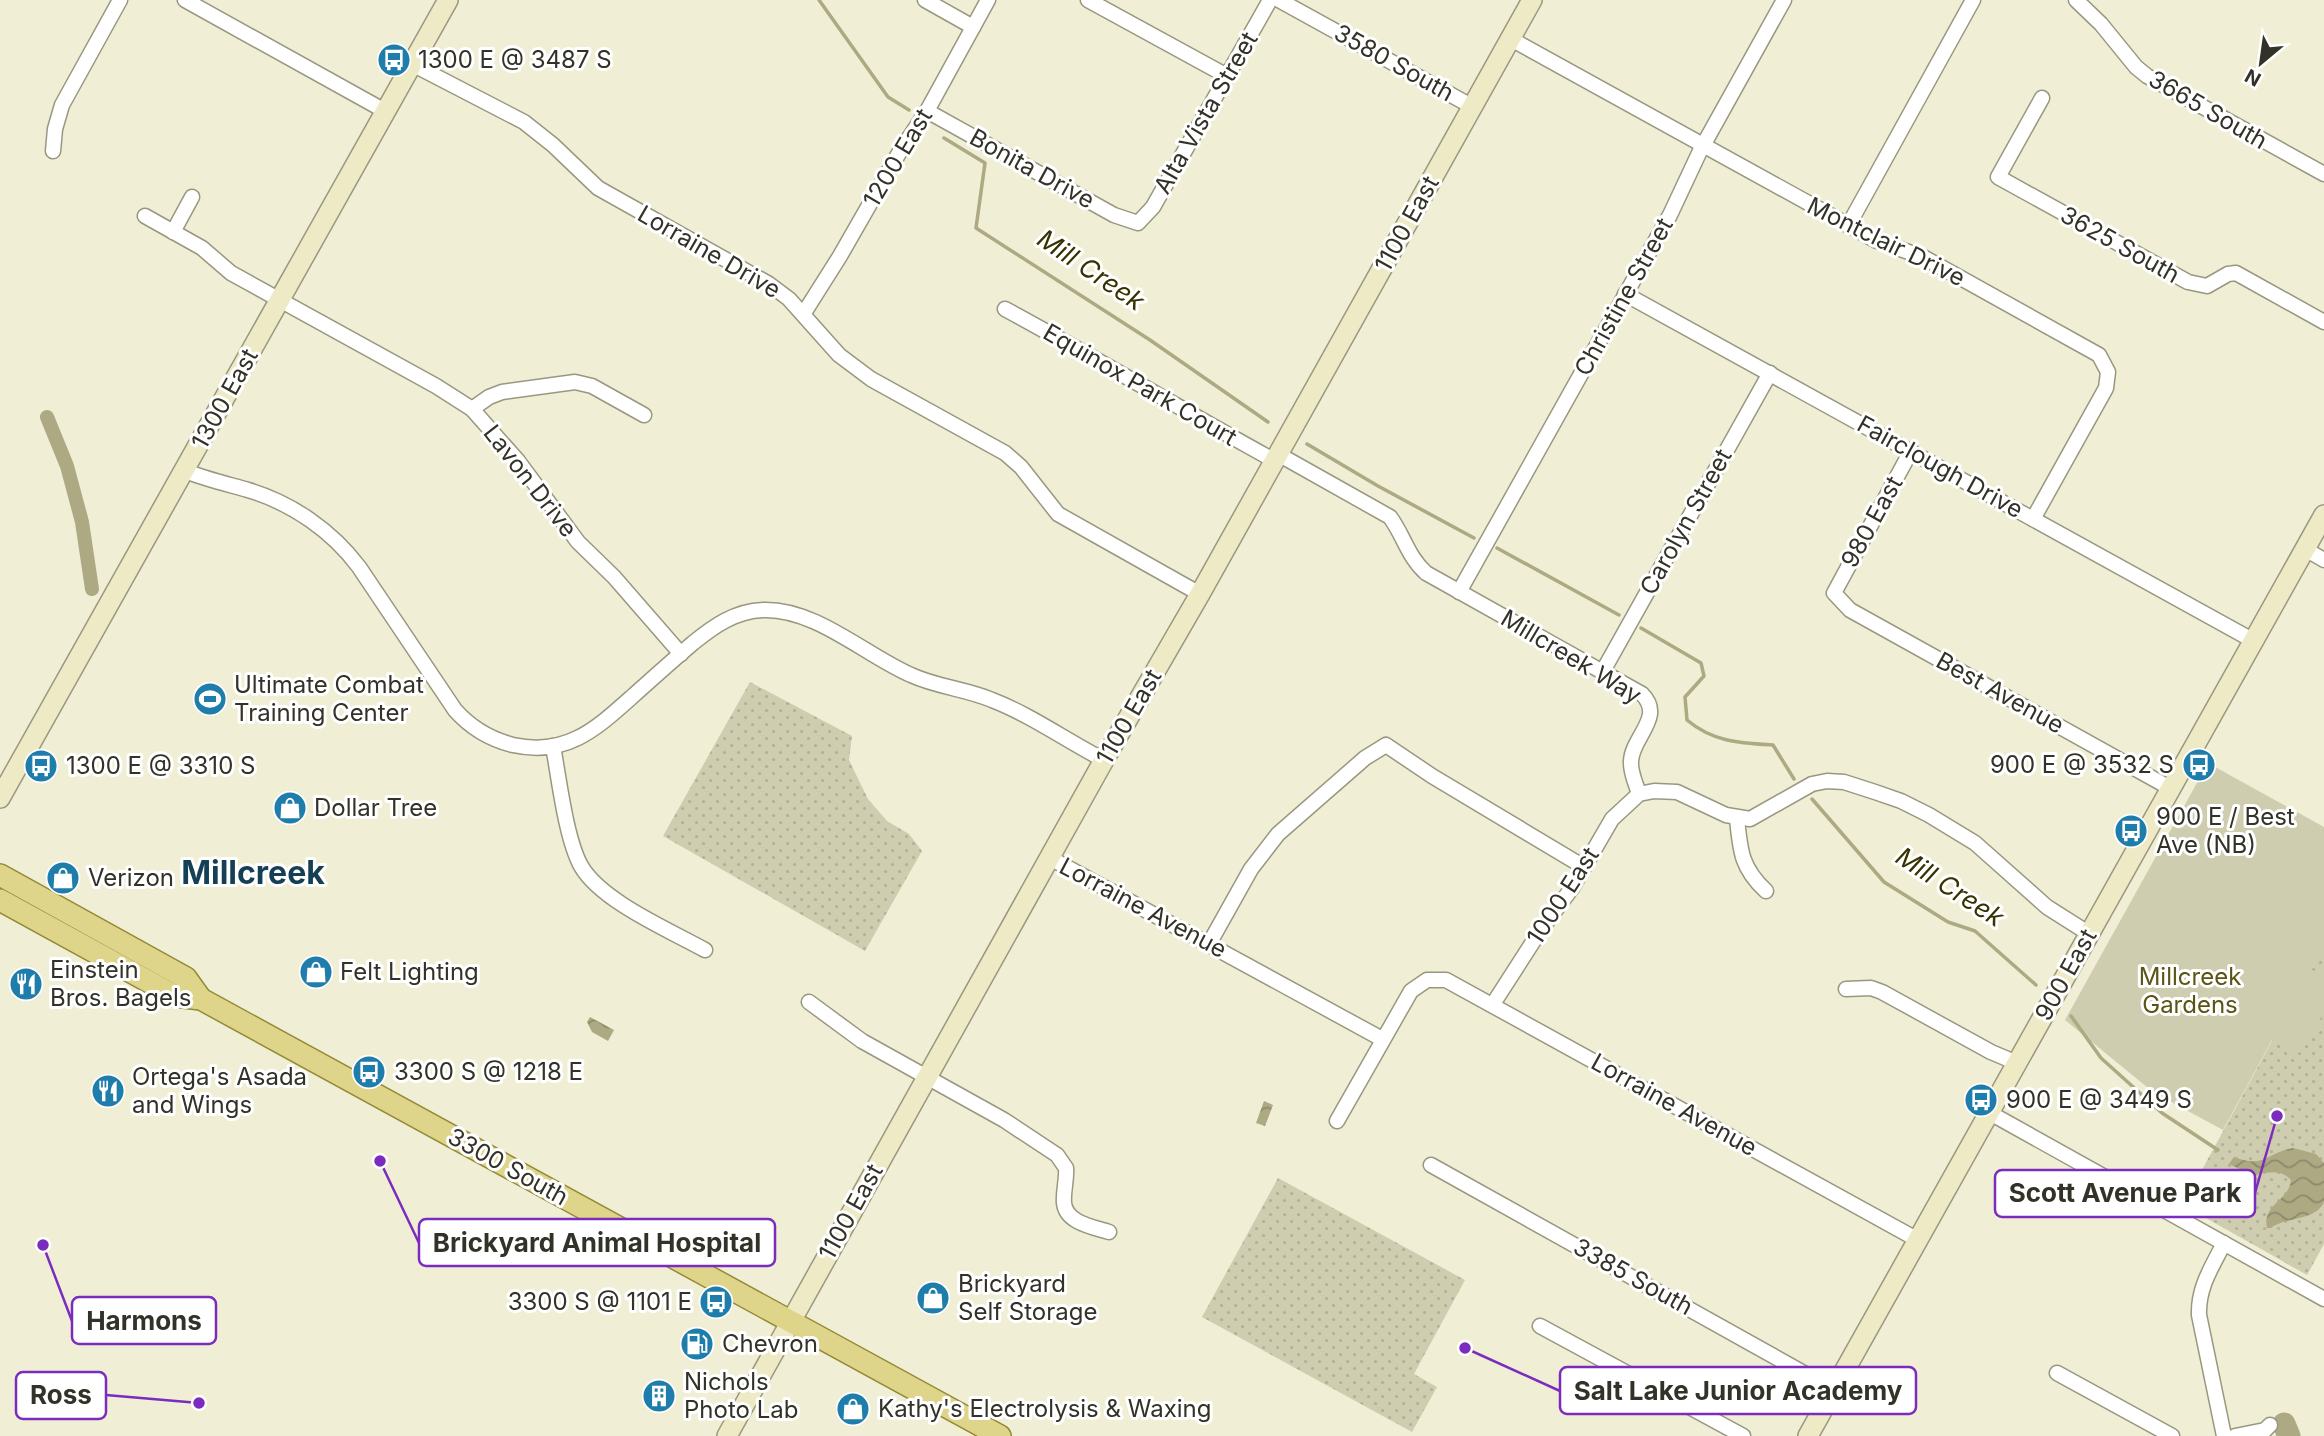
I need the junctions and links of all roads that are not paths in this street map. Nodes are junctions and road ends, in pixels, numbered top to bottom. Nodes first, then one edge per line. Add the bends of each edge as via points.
1 (120, 0) edge
2 (185, 0) edge
3 (447, 0) edge
4 (925, 0) edge
5 (988, 0) edge
6 (1088, 0) edge
7 (1270, 0) edge
8 (1279, 0) edge
9 (1532, 0) edge
10 (1784, 0) edge
11 (1973, 0) edge
12 (2076, 0) edge
13 (973, 27) junction
14 (1511, 39) junction
15 (412, 64) junction
16 (1227, 76) junction
17 (2042, 98) dead end
18 (1473, 107) junction
19 (385, 111) junction
20 (927, 111) junction
21 (1703, 145) junction
22 (54, 151) dead end
23 (2324, 174) edge
24 (192, 197) dead end
25 (145, 216) dead end
26 (1138, 223) joint
27 (1848, 226) junction
28 (173, 232) junction
29 (1625, 294) junction
30 (279, 301) junction
31 (1005, 309) dead end
32 (804, 313) junction
33 (2324, 322) edge
34 (1770, 373) junction
35 (472, 409) junction
36 (644, 415) dead end
37 (1911, 451) junction
38 (1276, 457) junction
39 (185, 471) junction
40 (2324, 515) edge
41 (2033, 519) junction
42 (2305, 549) junction
43 (2324, 560) edge
44 (1459, 592) junction
45 (1833, 593) joint
46 (1200, 594) junction
47 (2253, 641) junction
48 (681, 654) junction
49 (1603, 671) junction
50 (553, 746) junction
51 (1104, 760) junction
52 (2170, 788) junction
53 (1639, 794) junction
54 (0, 797) edge
55 (1737, 818) junction
56 (1050, 858) junction
57 (1584, 867) junction
58 (0, 875) edge
59 (1766, 891) dead end
60 (0, 900) edge
61 (2088, 933) junction
62 (1209, 944) junction
63 (705, 950) dead end
64 (1846, 989) dead end
65 (201, 999) junction
66 (809, 1002) dead end
67 (1493, 1004) junction
68 (1382, 1039) junction
69 (2017, 1063) junction
70 (928, 1077) junction
71 (1990, 1112) junction
72 (1338, 1121) dead end
73 (1431, 1165) dead end
74 (1109, 1232) dead end
75 (1918, 1240) junction
76 (2224, 1243) junction
77 (2324, 1298) edge
78 (790, 1321) junction
79 (1540, 1326) dead end
80 (2057, 1373) dead end
81 (1834, 1390) junction
82 (2267, 1431) edge
83 (727, 1436) edge
84 (1000, 1436) edge
85 (1743, 1436) edge
86 (1808, 1436) edge
87 (2172, 1436) edge
88 (2224, 1436) edge
89 (2235, 1436) edge

1 - 22 street via 62,105
2 - 19 street
3 - 15 main road, 1300 East
4 - 13 street
5 - 13 street, 1200 East
6 - 16 street
7 - 16 street, Alta Vista Street
8 - 18 street, 3580 South
9 - 14 main road, 1100 East
10 - 21 street, Christine Street
11 - 27 street
12 - 23 street, 3665 South via 2147,76
13 - 20 street, 1200 East
14 - 18 main road, 1100 East
14 - 21 street, Montclair Drive
15 - 19 main road, 1300 East
15 - 32 street, Lorraine Drive via 524,122 598,188 769,284
16 - 26 street, Alta Vista Street via 1153,207
17 - 33 street, 3625 South via 1998,177 2188,282 2207,286 2236,273
18 - 38 main road, 1100 East
19 - 30 main road, 1300 East
20 - 26 street, Bonita Drive via 1115,215
20 - 32 street, 1200 East
21 - 27 street, Montclair Drive
21 - 29 street, Christine Street
24 - 28 street
25 - 28 street, Lavon Drive
27 - 41 street, Montclair Drive via 1923,257 2092,350 2105,362 2106,388
28 - 30 street, Lavon Drive
29 - 34 street, Fairclough Drive
29 - 44 street, Christine Street
30 - 35 street, Lavon Drive
30 - 39 main road, 1300 East
31 - 38 street, Equinox Park Court via 1151,393
32 - 46 street, Lorraine Drive via 839,355 871,379 1005,453 1058,514
34 - 37 street, Fairclough Drive
34 - 49 street, Carolyn Street
35 - 36 street via 502,392 575,382 593,386
35 - 48 street, Lavon Drive via 518,461 578,542
37 - 41 street, Fairclough Drive
37 - 45 street, 980 East
38 - 44 street, Millcreek Way via 1390,517 1417,565
38 - 46 main road, 1100 East
39 - 50 street via 270,498 321,528 359,567 463,719 504,743
39 - 54 main road, 1300 East
40 - 42 main road, 900 East
41 - 47 street, Fairclough Drive
42 - 43 street
42 - 47 main road, 900 East
44 - 49 street, Millcreek Way
45 - 52 street, Best Avenue via 1850,610
46 - 51 main road, 1100 East
47 - 52 main road, 900 East
48 - 50 street via 588,734
48 - 51 street via 734,615 761,610 792,612 912,676 995,701
49 - 53 street, Millcreek Way via 1642,694 1651,708 1648,725 1632,754
50 - 63 street via 572,845 587,875 610,897
51 - 56 main road, 1100 East
52 - 61 main road, 900 East
53 - 55 street via 1677,792
53 - 57 street, 1000 East via 1612,819
55 - 59 street via 1742,859
55 - 61 street via 1750,819 1812,784 1827,781 1875,792 1975,843 2047,907
56 - 62 street, Lorraine Avenue
56 - 70 main road, 1100 East
57 - 62 street via 1387,745 1365,758 1278,834 1262,852
57 - 67 street, 1000 East
58 - 65 main road, 3300 South via 186,978
60 - 65 main road, 3300 South via 175,996
61 - 69 main road, 900 East
62 - 68 street, Lorraine Avenue
64 - 69 street via 1882,992
65 - 78 main road, 3300 South
66 - 70 street via 862,1041
67 - 68 street, Lorraine Avenue via 1446,980 1427,980 1411,991
67 - 75 street, Lorraine Avenue
68 - 72 street
69 - 71 main road, 900 East
70 - 74 street via 1061,1158 1066,1168 1067,1212 1076,1221
70 - 78 main road, 1100 East
71 - 75 main road, 900 East
71 - 76 street
73 - 81 street, 3385 South
75 - 81 main road, 900 East
76 - 77 street
76 - 88 street via 2202,1286 2199,1304
78 - 83 main road, 1100 East
78 - 84 main road, 3300 South
79 - 85 street
80 - 87 street
81 - 86 main road, 900 East
82 - 89 street

